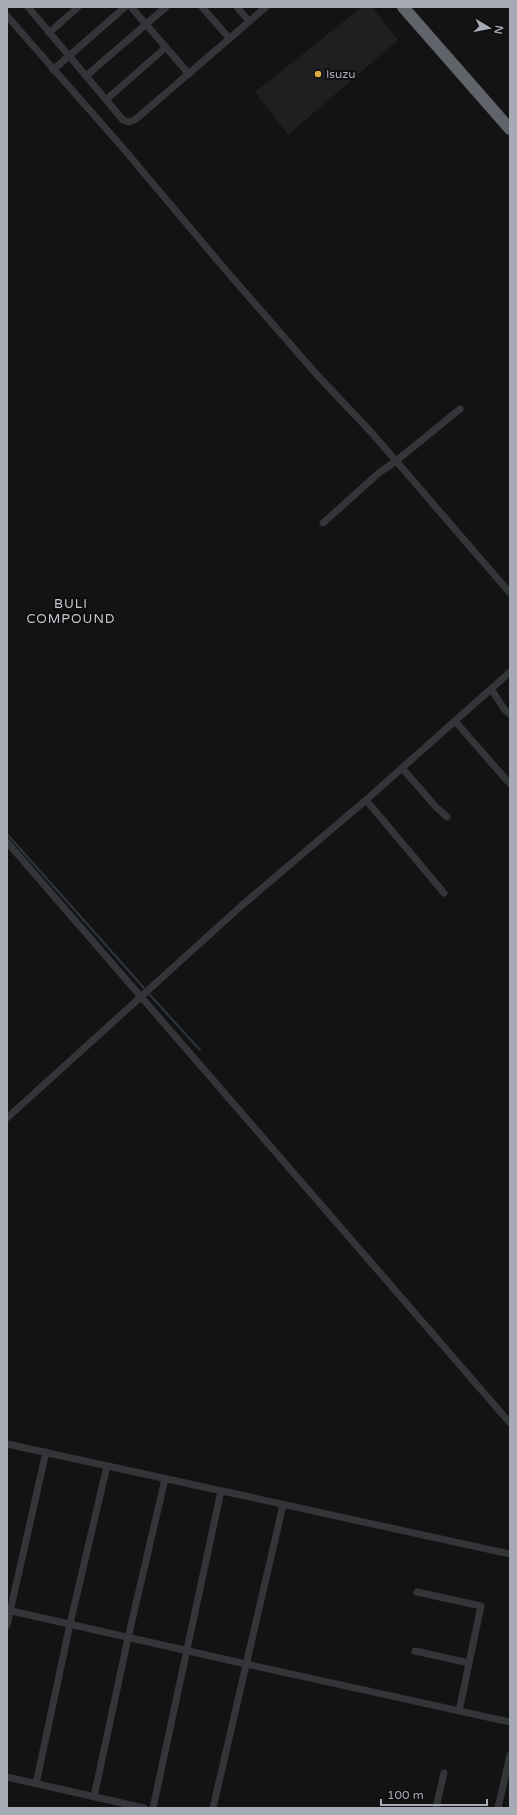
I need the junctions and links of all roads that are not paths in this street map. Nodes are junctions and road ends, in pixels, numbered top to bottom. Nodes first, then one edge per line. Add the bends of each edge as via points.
1 (28, 7) edge
2 (78, 7) edge
3 (125, 7) edge
4 (131, 7) edge
5 (166, 7) edge
6 (202, 7) edge
7 (237, 7) edge
8 (266, 7) edge
9 (403, 7) edge
10 (7, 16) edge
11 (249, 21) junction
12 (146, 24) junction
13 (49, 32) junction
14 (229, 38) junction
15 (166, 47) junction
16 (69, 56) junction
17 (53, 70) junction
18 (189, 74) junction
19 (86, 76) junction
20 (106, 100) junction
21 (510, 129) edge
22 (460, 409) dead end
23 (396, 461) junction
24 (323, 523) dead end
25 (510, 593) edge
26 (510, 672) edge
27 (491, 689) junction
28 (510, 714) edge
29 (455, 721) junction
30 (402, 768) junction
31 (510, 784) edge
32 (366, 800) junction
33 (447, 817) dead end
34 (7, 842) edge
35 (444, 893) dead end
36 (141, 996) junction
37 (7, 1118) edge
38 (510, 1423) edge
39 (7, 1444) edge
40 (46, 1452) junction
41 (107, 1466) junction
42 (165, 1479) junction
43 (221, 1491) junction
44 (283, 1505) junction
45 (510, 1554) edge
46 (417, 1592) dead end
47 (8, 1611) edge
48 (70, 1624) junction
49 (7, 1625) edge
50 (128, 1638) junction
51 (187, 1651) junction
52 (415, 1651) dead end
53 (469, 1663) junction
54 (246, 1664) junction
55 (459, 1710) junction
56 (510, 1722) edge
57 (510, 1755) edge
58 (444, 1773) dead end
59 (7, 1778) edge
60 (36, 1784) junction
61 (94, 1797) junction
62 (144, 1808) edge
63 (153, 1808) edge
64 (213, 1808) edge
65 (436, 1808) edge
66 (498, 1808) edge

1 - 13 street
2 - 13 street
3 - 16 street
4 - 12 street
5 - 12 street
6 - 14 street
7 - 11 street
8 - 11 street
9 - 21 highway
10 - 17 street
11 - 14 street
12 - 15 street
12 - 19 street
13 - 16 street
14 - 18 street
15 - 18 street
15 - 20 street
16 - 17 street
16 - 19 street
17 - 23 street via 229,274
18 - 20 street via 133,121 123,120
19 - 20 street
22 - 23 street
23 - 24 street
23 - 25 street
26 - 27 street
27 - 28 street
27 - 29 street
29 - 30 street
29 - 31 street
30 - 32 street
30 - 33 street
32 - 35 street
32 - 36 street
34 - 36 street
36 - 37 street
36 - 38 street
39 - 40 street
40 - 41 street
40 - 47 street
41 - 42 street
41 - 48 street
42 - 43 street
42 - 50 street
43 - 44 street
43 - 51 street
44 - 45 street
44 - 54 street
46 - 53 street via 481,1606
47 - 48 street
47 - 49 street
48 - 50 street
48 - 60 street
50 - 51 street
50 - 61 street
51 - 54 street
51 - 63 street
52 - 53 street
53 - 55 street
54 - 55 street
54 - 64 street
55 - 56 street
57 - 66 street
58 - 65 street
59 - 60 street
60 - 61 street
61 - 62 street

